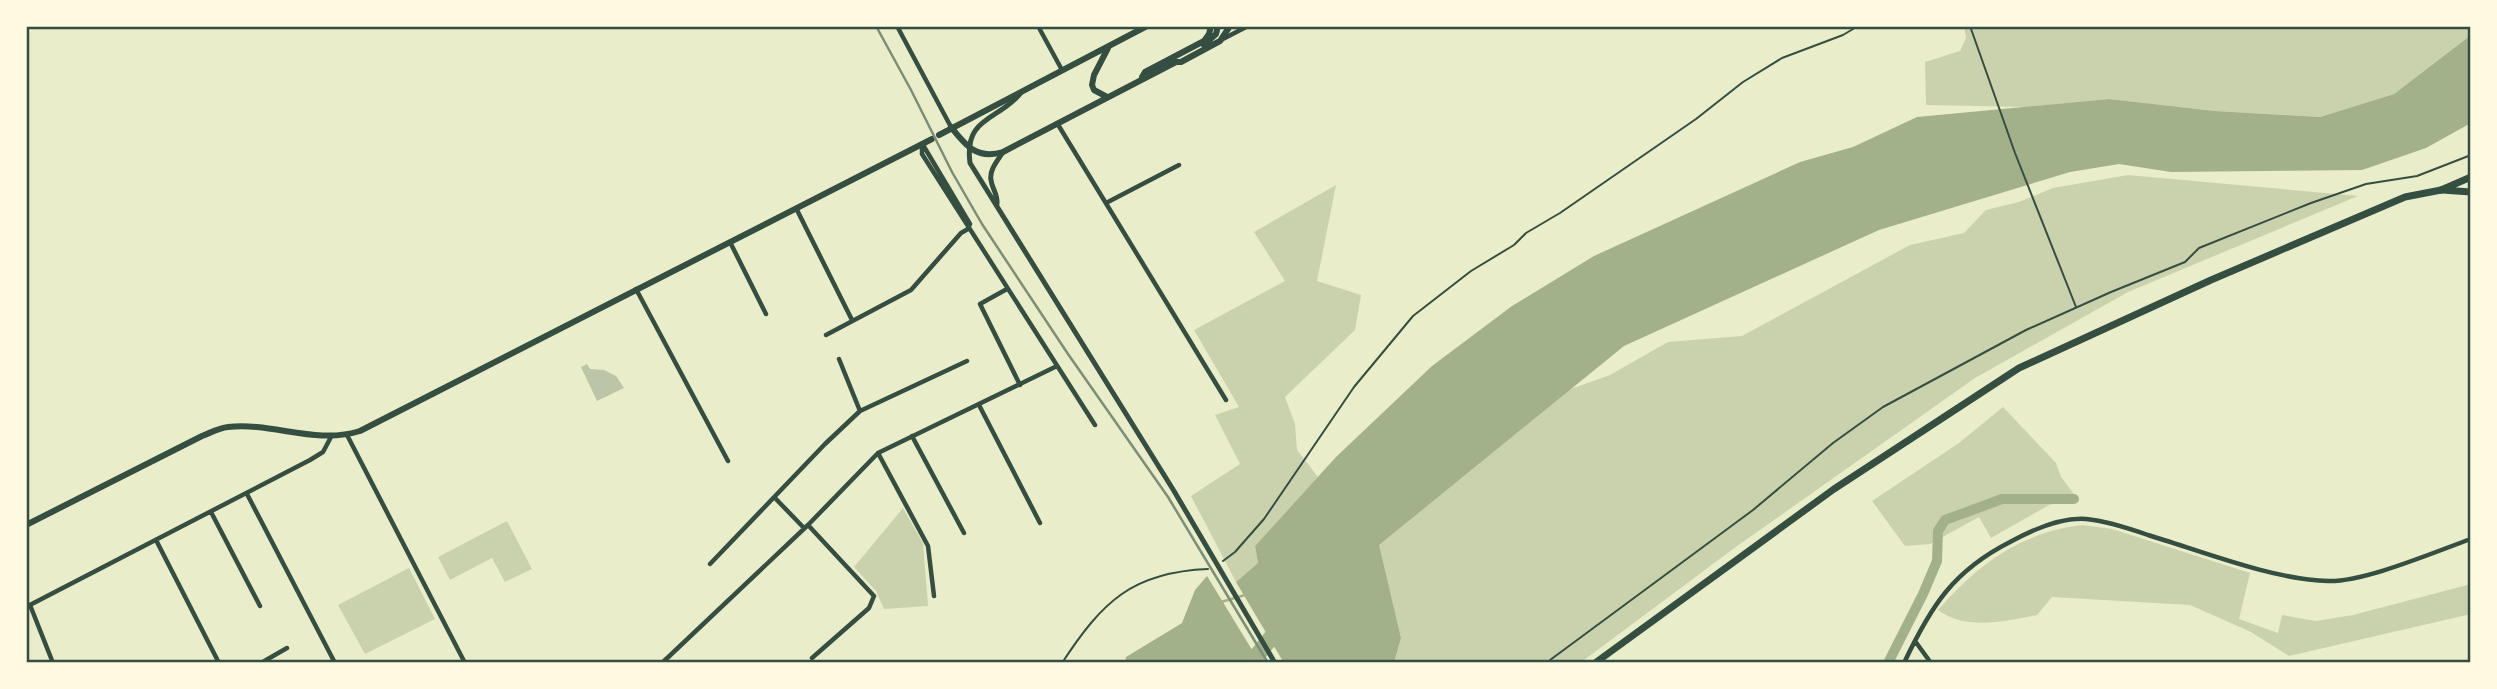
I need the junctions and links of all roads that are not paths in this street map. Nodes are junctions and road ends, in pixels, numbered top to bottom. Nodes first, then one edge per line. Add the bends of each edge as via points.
1 (897, 26) edge
2 (1038, 26) edge
3 (1127, 26) edge
4 (1147, 26) edge
5 (1211, 26) edge
6 (1218, 26) edge
7 (1230, 26) edge
8 (1248, 26) edge
9 (1132, 35) junction
10 (1220, 41) junction
11 (1109, 46) junction
12 (1176, 62) junction
13 (1062, 70) junction
14 (1141, 79) junction
15 (1025, 89) junction
16 (1107, 97) junction
17 (1057, 123) junction
18 (951, 127) junction
19 (939, 135) dead end
20 (932, 139) dead end
21 (922, 144) junction
22 (968, 148) junction
23 (1003, 152) junction
24 (1180, 165) dead end
25 (2471, 177) edge
26 (2441, 190) junction
27 (2471, 192) edge
28 (1106, 203) junction
29 (997, 204) junction
30 (796, 207) junction
31 (968, 229) junction
32 (730, 241) junction
33 (636, 289) junction
34 (1007, 289) junction
35 (766, 314) dead end
36 (852, 320) junction
37 (826, 335) dead end
38 (839, 359) dead end
39 (967, 361) dead end
40 (1057, 366) junction
41 (1020, 385) junction
42 (1226, 400) dead end
43 (979, 405) junction
44 (860, 411) junction
45 (1095, 425) dead end
46 (347, 435) junction
47 (912, 436) junction
48 (331, 437) junction
49 (878, 453) junction
50 (729, 461) dead end
51 (247, 494) junction
52 (775, 498) junction
53 (211, 512) junction
54 (1040, 523) dead end
55 (26, 525) edge
56 (806, 526) junction
57 (964, 533) dead end
58 (2471, 539) edge
59 (156, 540) junction
60 (710, 564) dead end
61 (934, 596) dead end
62 (28, 606) edge
63 (260, 606) dead end
64 (1915, 640) junction
65 (287, 648) dead end
66 (812, 658) dead end
67 (53, 663) edge
68 (219, 663) edge
69 (261, 663) edge
70 (335, 663) edge
71 (465, 663) edge
72 (662, 663) edge
73 (1275, 663) edge
74 (1595, 663) edge
75 (1904, 663) edge
76 (1931, 663) edge

1 - 18 street
2 - 13 street
3 - 9 street
4 - 9 main road
5 - 14 main road via 1204,41
6 - 12 main road via 1208,43
7 - 10 main road
8 - 10 street
9 - 11 main road
10 - 12 main road
11 - 13 main road
11 - 16 main road via 1092,80 1094,90
12 - 14 main road
13 - 15 main road
14 - 16 main road
15 - 18 main road
15 - 22 street via 1011,104 979,123
16 - 17 main road
17 - 23 main road
17 - 28 street
18 - 19 main road
18 - 22 main road
20 - 21 main road
21 - 30 main road
21 - 31 street via 970,223
22 - 23 main road via 992,156
22 - 29 street via 970,163
23 - 29 street via 990,179
24 - 28 street
25 - 26 main road
26 - 27 main road
26 - 74 main road via 2405,197 2019,368 1834,489
28 - 42 street
29 - 73 street
30 - 32 main road
30 - 36 street
31 - 34 street
31 - 36 street via 911,290
32 - 33 main road
32 - 35 street
33 - 46 main road
33 - 50 street
34 - 40 street
34 - 41 street via 980,304
36 - 37 street
38 - 44 street
39 - 44 street
40 - 41 street
40 - 45 street
41 - 43 street
43 - 47 street
43 - 54 street
44 - 52 street
46 - 48 main road
46 - 71 street
47 - 49 street
47 - 57 street
48 - 51 street via 323,452
48 - 55 main road via 226,428
49 - 56 street
49 - 61 street via 928,546
51 - 53 street
51 - 70 street
52 - 56 street
52 - 60 street
53 - 59 street
53 - 63 street
56 - 66 street via 874,596 869,608
56 - 72 street
58 - 64 street via 2331,581 2262,570 2114,524 2084,519 2056,522 1996,549 1963,571
59 - 62 street
59 - 68 street
62 - 67 street
64 - 75 street
64 - 76 street
65 - 69 street

